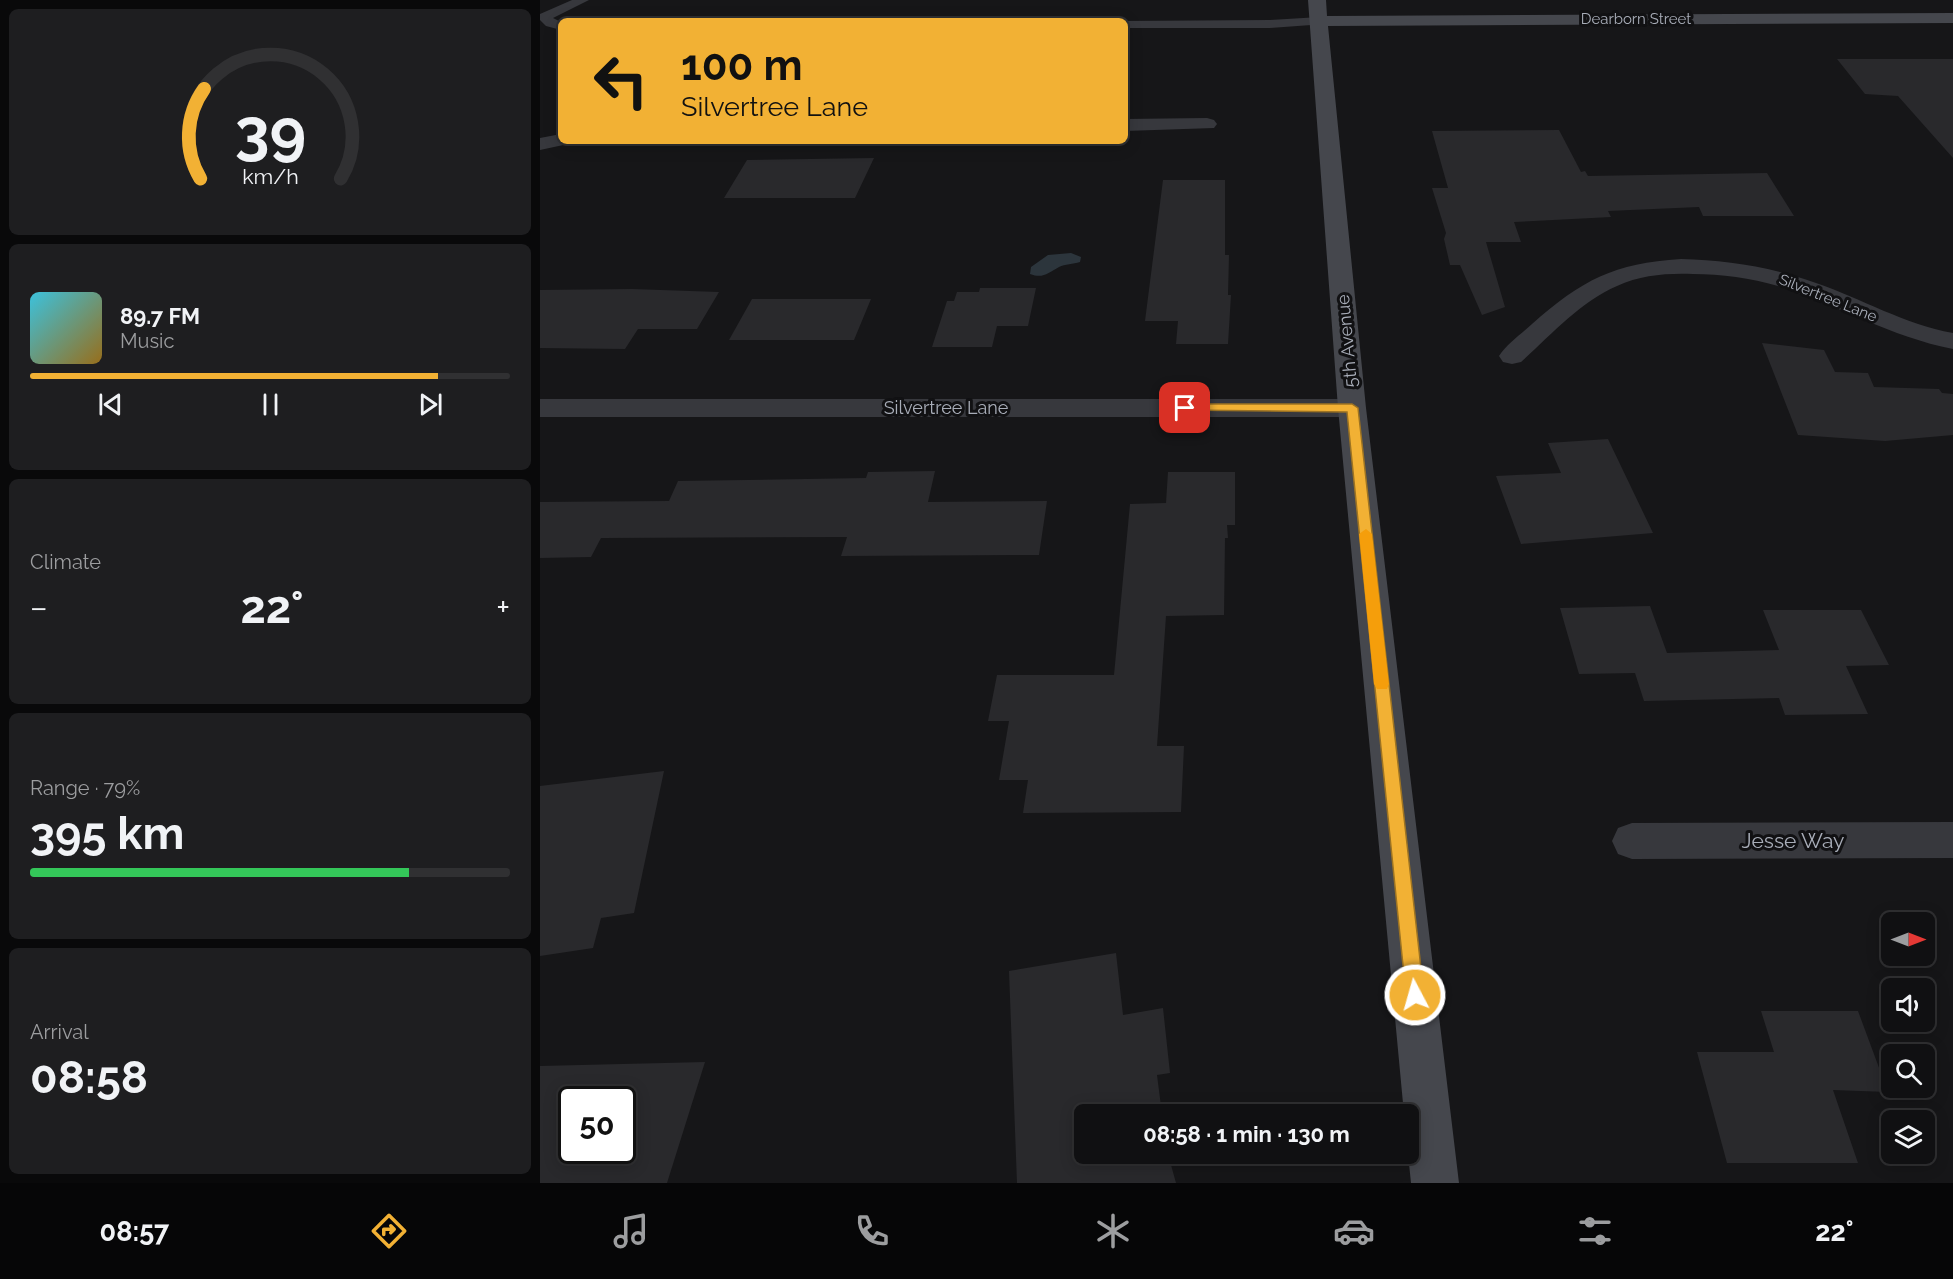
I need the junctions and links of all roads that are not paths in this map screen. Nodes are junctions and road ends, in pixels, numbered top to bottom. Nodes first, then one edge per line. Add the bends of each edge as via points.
1 (583, 0) edge
2 (1319, 10) edge
3 (1953, 18) edge
4 (1128, 24) edge
5 (558, 25) edge
6 (1207, 124) dead end
7 (1128, 125) edge
8 (558, 141) edge
9 (540, 144) edge
10 (1953, 341) edge
11 (1512, 356) dead end
12 (540, 408) edge
13 (1352, 408) junction
14 (1953, 840) edge
15 (1632, 841) dead end
16 (1435, 1183) edge

1 - 5 lane via 544,17
2 - 3 main road, Dearborn Street
2 - 4 lane via 1270,24
2 - 13 main road, 5th Avenue
6 - 7 street
8 - 9 street
10 - 11 street, Silvertree Lane via 1902,328 1773,277 1671,267 1636,271 1587,292
12 - 13 street, Silvertree Lane
13 - 16 main road, 5th Avenue
14 - 15 street, Jesse Way

